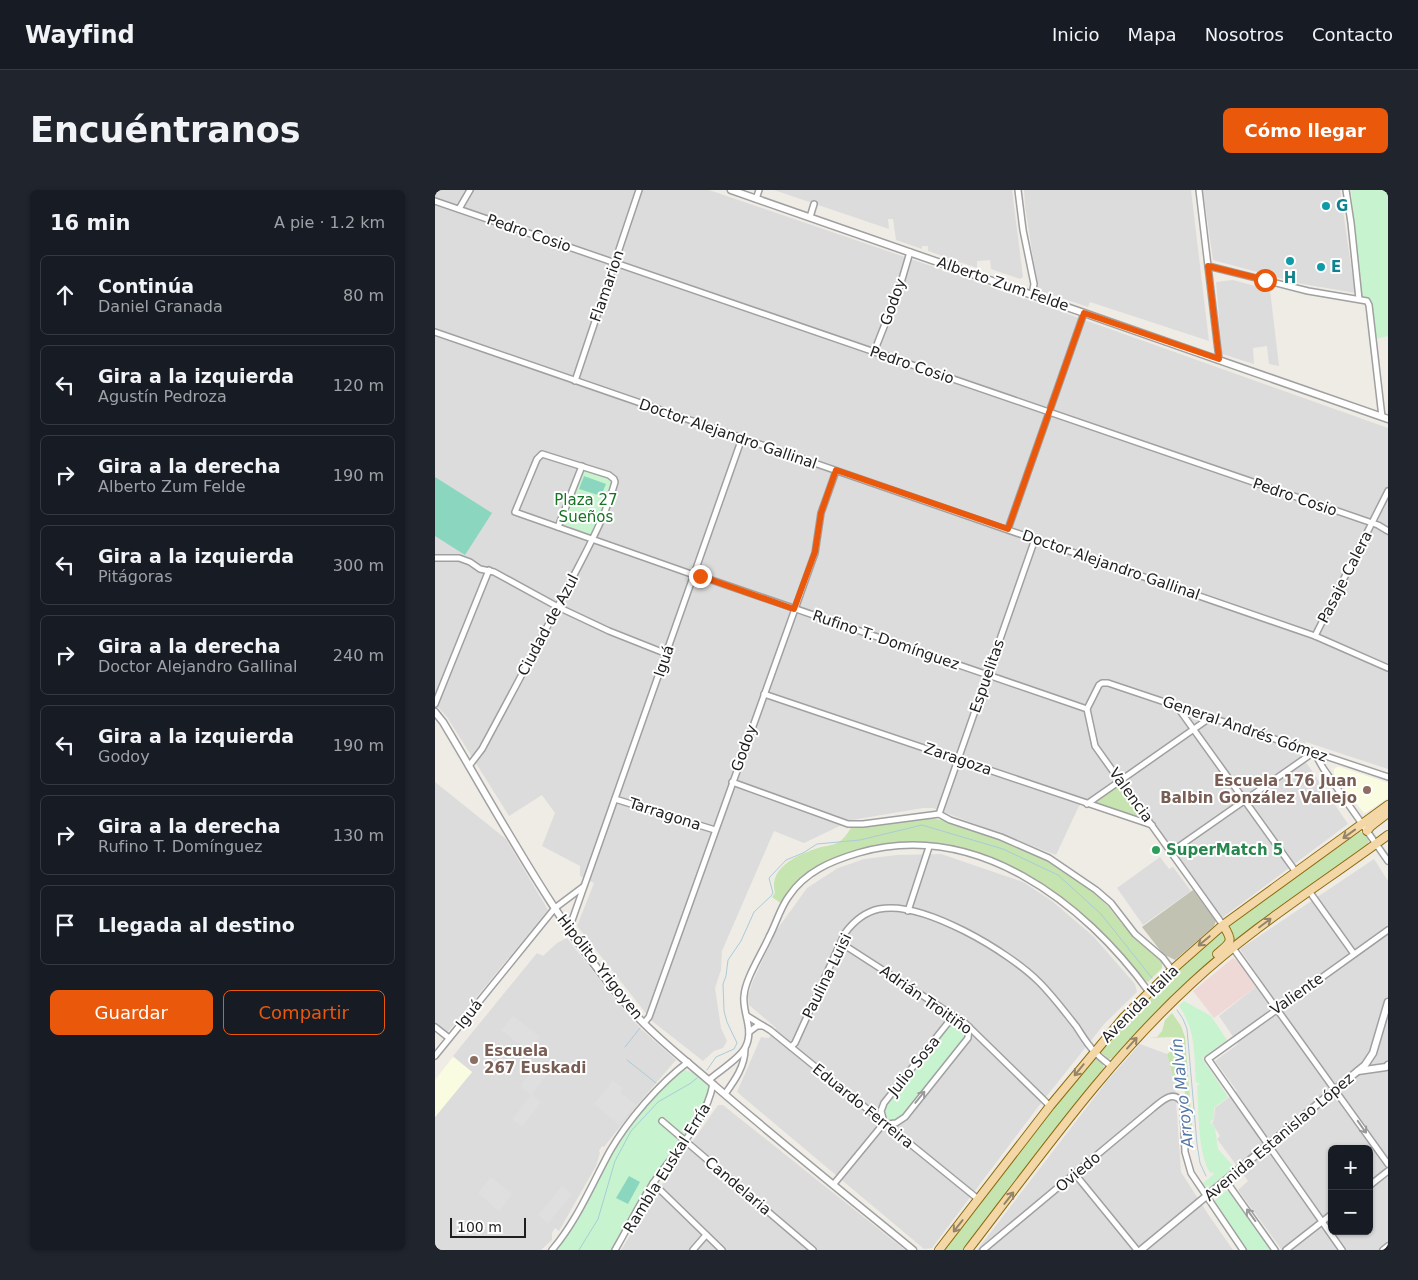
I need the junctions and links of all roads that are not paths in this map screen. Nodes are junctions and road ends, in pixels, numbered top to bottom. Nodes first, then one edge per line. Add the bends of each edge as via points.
1 (470, 190) edge
2 (639, 190) edge
3 (731, 190) edge
4 (759, 190) edge
5 (1018, 190) edge
6 (1199, 190) edge
7 (1346, 190) edge
8 (756, 199) junction
9 (435, 201) edge
10 (814, 204) dead end
11 (459, 209) junction
12 (809, 217) junction
13 (910, 252) junction
14 (615, 263) junction
15 (1208, 266) junction
16 (1032, 295) junction
17 (1359, 299) junction
18 (1084, 313) junction
19 (435, 332) edge
20 (874, 352) junction
21 (1219, 359) junction
22 (575, 381) junction
23 (1049, 412) junction
24 (1385, 418) edge
25 (742, 438) junction
26 (582, 466) junction
27 (836, 470) junction
28 (1388, 491) edge
29 (1372, 524) junction
30 (558, 527) junction
31 (1008, 529) junction
32 (1388, 531) edge
33 (1035, 538) junction
34 (592, 540) junction
35 (435, 558) edge
36 (489, 570) junction
37 (694, 576) junction
38 (558, 607) junction
39 (794, 609) junction
40 (1315, 636) junction
41 (667, 654) junction
42 (1388, 668) edge
43 (987, 675) junction
44 (764, 694) junction
45 (435, 704) edge
46 (1176, 705) junction
47 (1087, 709) junction
48 (435, 712) edge
49 (1211, 717) junction
50 (1194, 730) junction
51 (1314, 752) junction
52 (958, 759) junction
53 (469, 766) junction
54 (1388, 777) edge
55 (1120, 780) junction
56 (732, 782) junction
57 (615, 799) junction
58 (1245, 801) junction
59 (1087, 804) junction
60 (1388, 805) edge
61 (1388, 812) edge
62 (939, 814) junction
63 (1152, 825) junction
64 (1365, 828) junction
65 (715, 830) junction
66 (1388, 835) edge
67 (1376, 844) junction
68 (929, 847) junction
69 (1171, 852) junction
70 (1388, 861) edge
71 (1296, 872) junction
72 (585, 885) junction
73 (1309, 891) junction
74 (569, 897) junction
75 (578, 904) junction
76 (555, 908) junction
77 (908, 911) junction
78 (1223, 925) junction
79 (569, 929) junction
80 (1388, 930) edge
81 (841, 942) junction
82 (1233, 948) junction
83 (1354, 954) junction
84 (1172, 970) junction
85 (1204, 972) junction
86 (1149, 992) junction
87 (1388, 1002) edge
88 (1277, 1009) junction
89 (747, 1016) junction
90 (960, 1020) junction
91 (644, 1023) junction
92 (763, 1026) junction
93 (435, 1027) edge
94 (969, 1027) junction
95 (749, 1032) junction
96 (449, 1038) junction
97 (791, 1047) junction
98 (745, 1048) junction
99 (1094, 1051) junction
100 (435, 1056) edge
101 (1370, 1059) junction
102 (688, 1062) junction
103 (1388, 1065) edge
104 (1111, 1066) junction
105 (1358, 1071) junction
106 (711, 1082) junction
107 (1335, 1090) junction
108 (725, 1094) junction
109 (1050, 1106) junction
110 (662, 1122) dead end
111 (884, 1123) junction
112 (685, 1141) junction
113 (1268, 1145) junction
114 (1388, 1164) edge
115 (1388, 1171) edge
116 (1075, 1174) junction
117 (1226, 1180) junction
118 (653, 1183) junction
119 (1373, 1183) edge
120 (833, 1185) junction
121 (1206, 1197) junction
122 (978, 1199) junction
123 (1328, 1217) edge
124 (1322, 1222) junction
125 (706, 1236) junction
126 (1388, 1246) edge
127 (552, 1250) edge
128 (615, 1250) edge
129 (693, 1250) edge
130 (722, 1250) edge
131 (813, 1250) edge
132 (913, 1250) edge
133 (939, 1250) edge
134 (969, 1250) edge
135 (983, 1250) edge
136 (1137, 1250) edge
137 (1141, 1250) edge
138 (1243, 1250) edge
139 (1275, 1250) edge
140 (1286, 1250) edge
141 (1342, 1250) edge
142 (1383, 1250) edge

1 - 11 street
2 - 14 street, Flamarion
3 - 8 street, Alberto Zum Felde
4 - 8 street
5 - 16 street via 1034,284
6 - 15 street
7 - 17 street
8 - 12 street, Alberto Zum Felde
9 - 11 street, Pedro Cosio
10 - 12 street
11 - 14 street, Pedro Cosio
12 - 13 street, Alberto Zum Felde
13 - 16 street, Alberto Zum Felde
13 - 20 street, Godoy
14 - 20 street, Pedro Cosio
14 - 22 street, Flamarion
15 - 17 street via 1308,292
15 - 21 street
16 - 18 street, Alberto Zum Felde
17 - 24 street via 1369,305
18 - 21 street, Alberto Zum Felde
18 - 23 street
19 - 22 street, Doctor Alejandro Gallinal
20 - 23 street, Pedro Cosio
21 - 24 street, Alberto Zum Felde
22 - 25 street, Doctor Alejandro Gallinal
23 - 29 street, Pedro Cosio
23 - 31 street
25 - 27 street, Doctor Alejandro Gallinal
25 - 37 street, Iguá
26 - 30 street
26 - 30 street, Rufino T. Domínguez via 546,454 539,455 515,512
26 - 34 street, Ciudad de Azul via 614,479
27 - 31 street, Doctor Alejandro Gallinal
27 - 39 street, Godoy via 821,513 815,552
28 - 29 street, Pasaje Calera
29 - 32 street, Pedro Cosio
29 - 40 street, Pasaje Calera
30 - 34 street, Rufino T. Domínguez
31 - 33 street, Doctor Alejandro Gallinal
33 - 40 street, Doctor Alejandro Gallinal
33 - 43 street, Espuelitas
34 - 37 street, Rufino T. Domínguez
34 - 38 street, Ciudad de Azul
35 - 36 street via 459,558
36 - 38 street
36 - 45 street
37 - 39 street, Rufino T. Domínguez
37 - 41 street, Iguá
38 - 41 street
38 - 53 street, Ciudad de Azul via 482,749
39 - 43 street, Rufino T. Domínguez
39 - 44 street, Godoy
40 - 42 street, Doctor Alejandro Gallinal
41 - 57 street, Iguá
43 - 47 street, Rufino T. Domínguez
43 - 52 street, Espuelitas
44 - 52 street, Zaragoza
44 - 56 street, Godoy
46 - 47 street, General Andrés Gómez via 1108,682 1099,686
46 - 49 street, General Andrés Gómez
46 - 50 street
47 - 55 street, Valencia via 1095,746
48 - 53 street, Hipólito Yrigoyen
49 - 50 street
49 - 51 street, General Andrés Gómez
50 - 55 street
50 - 58 street
51 - 54 street, General Andrés Gómez
51 - 58 street
51 - 64 street
52 - 59 street, Zaragoza
52 - 62 street, Espuelitas
53 - 76 street, Hipólito Yrigoyen
55 - 59 street
55 - 63 street, Valencia
56 - 62 street via 848,824
56 - 65 street, Godoy
57 - 65 street, Tarragona
57 - 72 street, Iguá
58 - 69 street
58 - 71 street
59 - 63 street, Zaragoza
60 - 64 main road, Avenida Italia
61 - 64 main road
62 - 84 street via 1049,858 1111,903
63 - 69 street, Valencia
64 - 67 street
64 -> 71 main road, Avenida Italia
65 - 91 street, Godoy via 649,1017
66 - 67 main road, Avenida Italia
67 - 70 street
67 - 73 main road, Avenida Italia
68 - 77 street
68 - 86 street via 987,860 1043,887 1095,928
68 - 89 street via 874,848 840,858 807,876 788,897 746,986 744,1002
69 - 78 street, Valencia
71 - 78 main road, Avenida Italia
72 - 74 street, Iguá
72 - 75 street, Iguá
82 -> 73 main road, Avenida Italia
73 - 83 street
74 - 75 street
74 - 76 street, Iguá
75 - 79 street, Iguá
76 - 79 street, Hipólito Yrigoyen
76 - 96 street, Iguá
77 - 81 street, Paulina Luisi via 886,908 869,913 851,926
77 - 99 street, Paulina Luisi via 961,929 1016,962 1051,995
78 -> 84 main road, Avenida Italia
78 - 85 main road via 1230,943 1211,960
79 - 91 street, Hipólito Yrigoyen via 608,982
80 - 83 street, Valiente
81 - 90 street, Adrián Troitiño
81 - 97 street, Paulina Luisi
82 - 85 main road, Avenida Italia
82 - 88 street
83 - 88 street, Valiente
84 - 86 main road, Avenida Italia
104 -> 85 main road, Avenida Italia via 1149,1024
86 - 99 main road, Avenida Italia
87 - 101 street, Avenida Estanislao López
88 - 107 street
88 - 113 street, Valiente via 1208,1059
89 - 92 street, Eduardo Ferreira
89 - 95 street
90 - 94 street, Adrián Troitiño
90 - 111 street, Julio Sosa via 947,1024 884,1103 881,1111
91 - 102 street, Hipólito Yrigoyen
92 - 95 street
92 - 97 street, Eduardo Ferreira
93 - 96 street
94 - 109 street, Adrián Troitiño
111 -> 94 street, Julio Sosa via 893,1124 905,1116 969,1038
95 - 98 street
96 - 100 street, Iguá
97 - 111 street, Eduardo Ferreira
98 - 106 street
98 - 108 street via 744,1062
99 - 104 street, Paulina Luisi
99 -> 109 main road, Avenida Italia
101 - 103 street
101 - 105 street, Avenida Estanislao López
102 - 106 street, Hipólito Yrigoyen
102 - 127 street via 626,1126
103 - 105 street
134 -> 104 main road, Avenida Italia
105 - 107 street, Avenida Estanislao López
106 - 108 street, Hipólito Yrigoyen
106 - 112 street, Rambla Euskal Erría via 708,1105
107 - 113 street, Avenida Estanislao López
107 -> 114 street
108 - 120 street, Hipólito Yrigoyen
109 - 122 main road, Avenida Italia
110 - 112 street, Candelaria
111 - 120 street
111 - 122 street, Eduardo Ferreira
112 - 118 street, Rambla Euskal Erría
112 - 131 street, Candelaria
113 - 117 street, Avenida Estanislao López
113 - 124 street
115 - 119 street
116 - 121 street, Oviedo via 1167,1098 1174,1096 1183,1104 1187,1161 1193,1178
116 - 135 street, Oviedo
116 - 136 street
117 - 121 street, Avenida Estanislao López
139 -> 117 street
118 - 125 street
118 - 128 street, Rambla Euskal Erría
120 - 132 street, Hipólito Yrigoyen
121 - 137 street, Avenida Estanislao López
121 - 138 street
122 -> 133 main road, Avenida Italia
123 - 124 street
124 - 140 street
124 - 141 street
125 - 129 street
125 - 130 street
126 - 142 street

